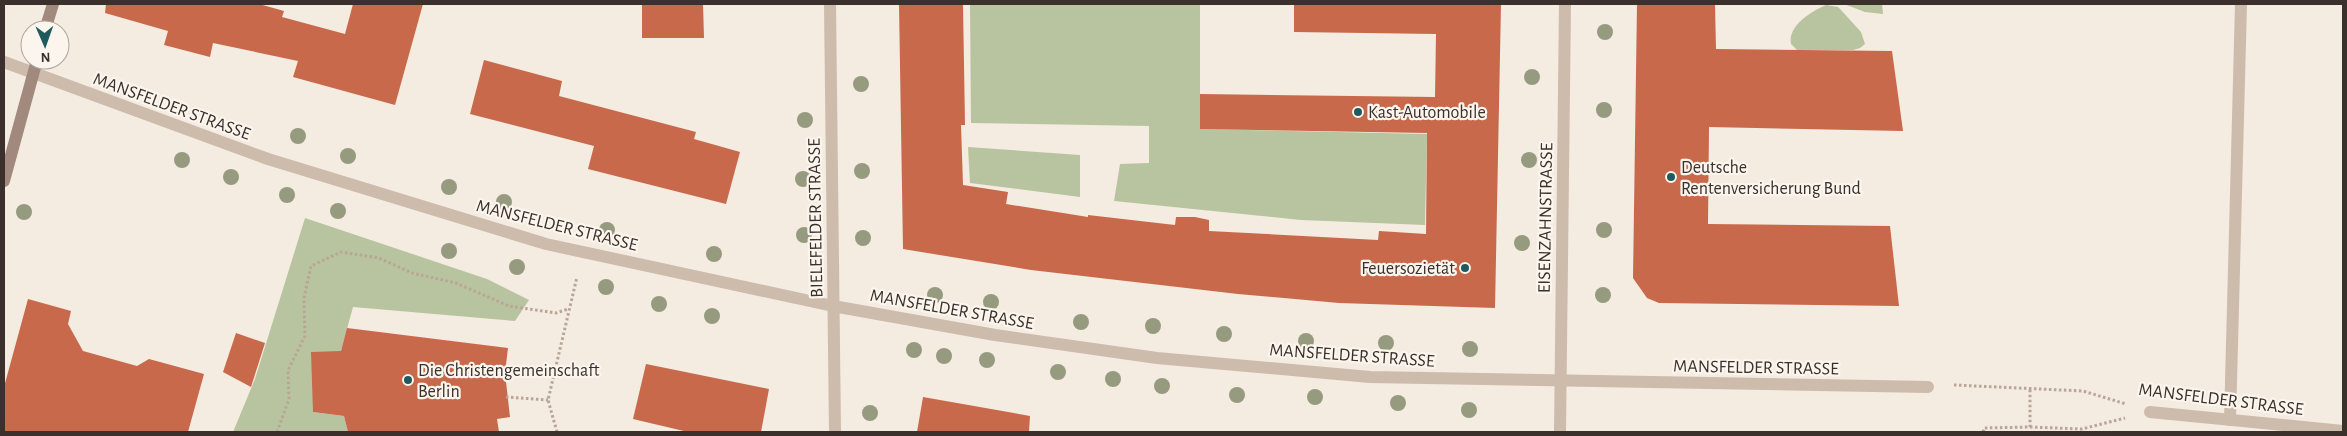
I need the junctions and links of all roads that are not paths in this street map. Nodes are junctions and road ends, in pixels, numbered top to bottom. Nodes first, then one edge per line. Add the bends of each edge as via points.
1 (52, 4) edge
2 (830, 4) edge
3 (1565, 4) edge
4 (2241, 4) edge
5 (48, 20) edge
6 (4, 62) edge
7 (34, 70) edge
8 (33, 74) junction
9 (4, 181) edge
10 (833, 306) junction
11 (1561, 381) junction
12 (1928, 387) dead end
13 (2150, 412) road end
14 (2230, 420) junction
15 (836, 432) edge
16 (1560, 432) edge
17 (2343, 432) edge

1 - 5 main road
2 - 10 street, BIELEFELDER STRASSE
3 - 11 street, EISENZAHNSTRASSE
4 - 14 street
6 - 8 street, MANSFELDER STRASSE
7 - 8 main road
8 - 9 main road
8 - 10 street, MANSFELDER STRASSE via 268,159 546,244
10 - 11 street, MANSFELDER STRASSE via 995,335 1158,358 1370,377
10 - 15 street, BIELEFELDER STRASSE
11 - 12 street, MANSFELDER STRASSE
11 - 16 street, EISENZAHNSTRASSE
13 - 14 street, MANSFELDER STRASSE
14 - 17 street, MANSFELDER STRASSE

